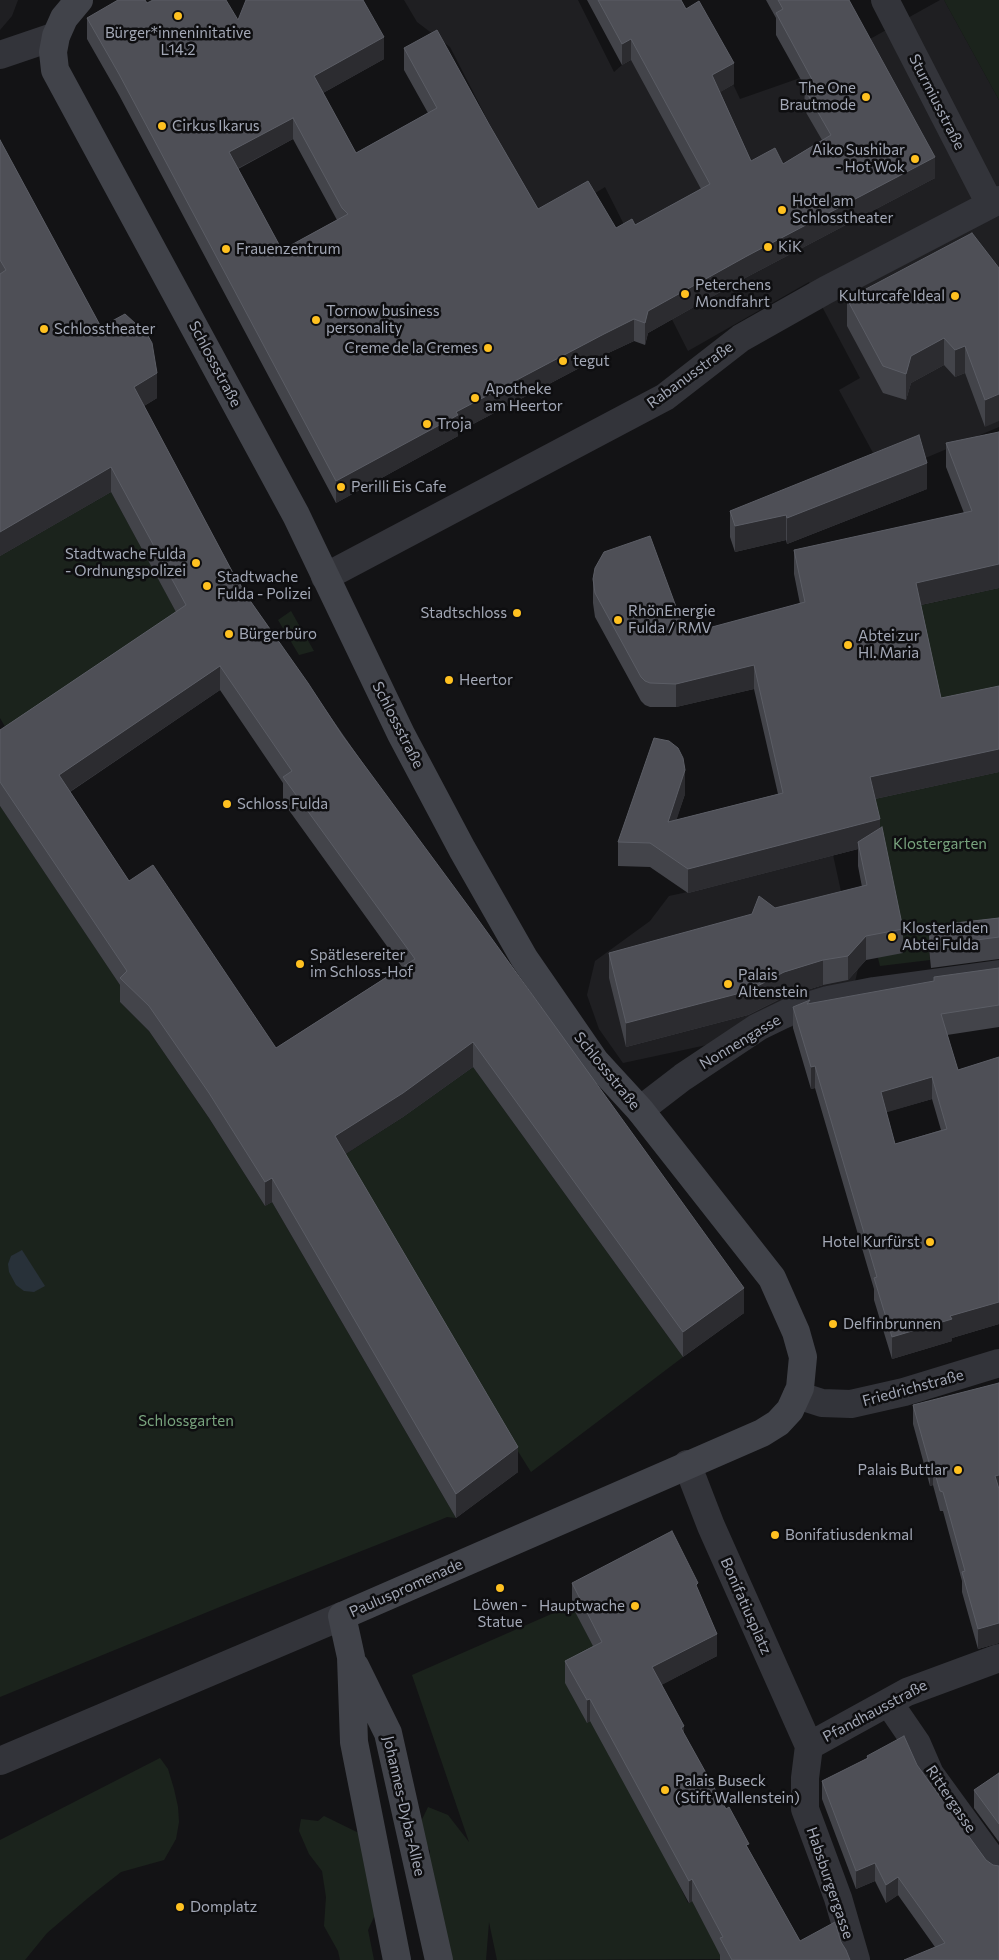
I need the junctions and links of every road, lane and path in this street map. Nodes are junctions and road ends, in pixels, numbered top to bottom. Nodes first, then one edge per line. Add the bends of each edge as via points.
1 (885, 0) edge
2 (67, 18) edge
3 (0, 55) edge
4 (995, 202) edge
5 (325, 576) junction
6 (999, 974) edge
7 (640, 1110) junction
8 (999, 1363) edge
9 (797, 1395) junction
10 (687, 1464) junction
11 (342, 1616) junction
12 (351, 1658) junction
13 (999, 1658) edge
14 (898, 1697) junction
15 (809, 1746) junction
16 (0, 1761) edge
17 (999, 1869) edge
18 (397, 1960) edge
19 (439, 1960) edge
20 (856, 1960) edge

1 - 4 street, Sturmiusstraße
2 - 3 street
2 - 5 street, Schlossstraße via 53,52 55,70 288,500
4 - 5 street, Rabanusstraße via 826,290 742,338 665,397
5 - 7 street, Schlossstraße via 401,734 516,943 595,1061
6 - 7 street, Nonnengasse via 874,991 789,1012 758,1027
7 - 9 street, Schlossstraße via 772,1278 796,1332 803,1357
8 - 9 street, Friedrichstraße via 851,1404 822,1404
9 - 10 street, Pauluspromenade via 790,1410 778,1423 762,1433
10 - 11 street, Pauluspromenade
10 - 15 street, Bonifatiusplatz via 711,1526
11 - 12 street, Johannes-Dyba-Allee
11 - 16 street, Pauluspromenade
12 - 18 street, Johannes-Dyba-Allee via 354,1742
12 - 19 street, Johannes-Dyba-Allee via 388,1733
13 - 14 street, Pfandhausstraße
14 - 15 street, Pfandhausstraße
14 - 17 street, Rittergasse via 930,1774
15 - 20 street, Habsburgergasse via 805,1810 838,1898

